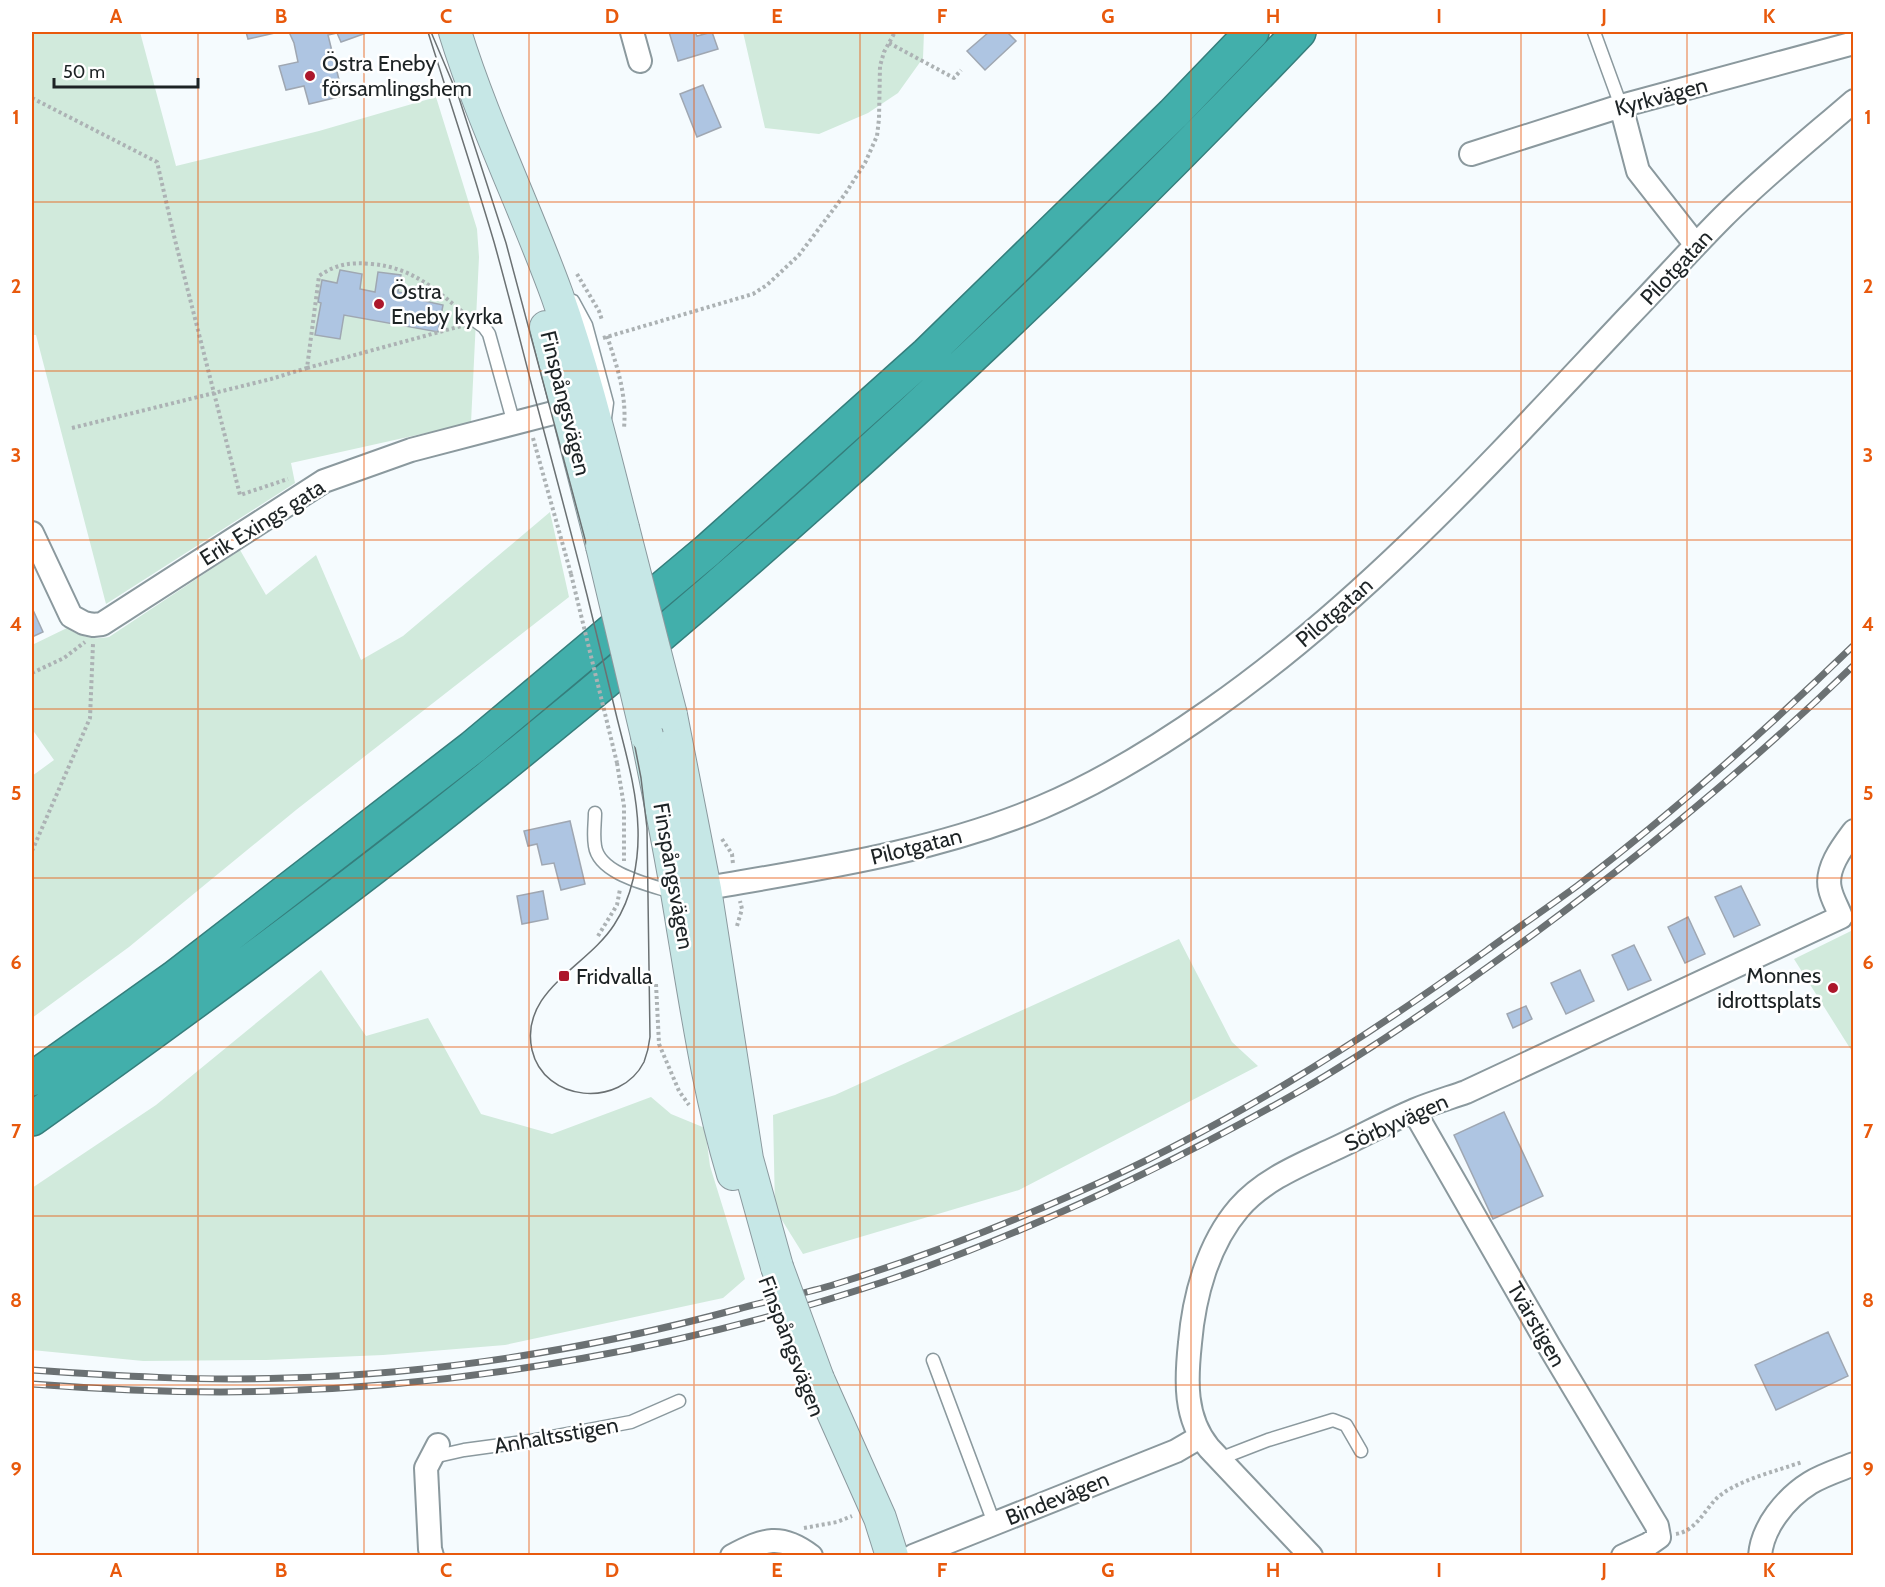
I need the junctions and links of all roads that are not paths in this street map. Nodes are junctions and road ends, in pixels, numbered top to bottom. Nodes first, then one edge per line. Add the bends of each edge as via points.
1 (455, 32) edge
2 (632, 32) edge
3 (1252, 32) edge
4 (1299, 32) edge
5 (1594, 32) edge
6 (1854, 44) edge
7 (640, 61) dead end
8 (1854, 101) edge
9 (1621, 106) junction
10 (1471, 154) dead end
11 (509, 178) junction
12 (1696, 246) junction
13 (547, 271) junction
14 (477, 322) road end
15 (579, 406) junction
16 (521, 422) junction
17 (601, 443) junction
18 (32, 532) edge
19 (613, 537) junction
20 (595, 813) dead end
21 (1854, 831) edge
22 (692, 891) junction
23 (32, 1079) edge
24 (1414, 1111) junction
25 (32, 1119) edge
26 (933, 1360) dead end
27 (679, 1401) dead end
28 (1200, 1437) junction
29 (1361, 1451) dead end
30 (434, 1452) joint
31 (1219, 1459) junction
32 (1854, 1464) edge
33 (994, 1524) junction
34 (432, 1556) edge
35 (732, 1556) edge
36 (811, 1556) edge
37 (891, 1556) edge
38 (913, 1556) edge
39 (1311, 1556) edge
40 (1623, 1556) edge
41 (1760, 1556) edge

1 - 11 main road, Finspångsvägen
2 - 7 street
3 - 23 highway via 927,354 708,550 473,747 174,978
4 - 25 highway via 1196,139 949,379 736,571 489,777 196,1003
5 - 9 lane
6 - 9 street, Kyrkvägen
8 - 12 street, Pilotgatan via 1724,216
9 - 10 street, Kyrkvägen
9 - 12 street via 1638,171
11 - 13 main road, Finspångsvägen
11 - 15 main road, Finspångsvägen
12 - 22 street, Pilotgatan via 1428,527 1262,673 1177,733 1086,788 1000,823 914,850
13 - 15 main road, Finspångsvägen via 557,295
13 - 17 lane via 573,301 586,325 607,404
14 - 16 lane via 489,334
15 - 16 street, Erik Exings gata
15 - 17 main road, Finspångsvägen
15 - 19 main road, Finspångsvägen
16 - 18 street, Erik Exings gata via 411,450 324,481 102,624 77,621 71,616
17 - 19 main road, Finspångsvägen
19 - 22 main road, Finspångsvägen, bridge via 647,736
19 - 22 main road, Finspångsvägen, bridge via 671,715
20 - 22 lane via 594,848 604,863 622,875
21 - 24 street, Sörbyvägen via 1830,871 1829,888 1841,917 1466,1092
22 - 37 main road, Finspångsvägen, bridge via 771,1272 812,1382 880,1518
24 - 28 street, Sörbyvägen via 1281,1175 1240,1206 1224,1228 1203,1277 1192,1323 1188,1381 1190,1407
24 - 40 street, Tvärstigen via 1657,1526 1659,1537
26 - 33 lane
27 - 30 lane, Anhaltsstigen via 631,1422 530,1441
28 - 31 street, Sörbyvägen
28 - 33 street, Bindevägen via 1176,1451
29 - 31 lane via 1346,1425 1332,1420
30 - 34 street, Anhaltsstigen via 426,1468
31 - 39 street, Sörbyvägen
32 - 41 street via 1810,1483 1788,1501 1770,1524
33 - 38 street, Bindevägen
35 - 36 street via 752,1545 780,1540

